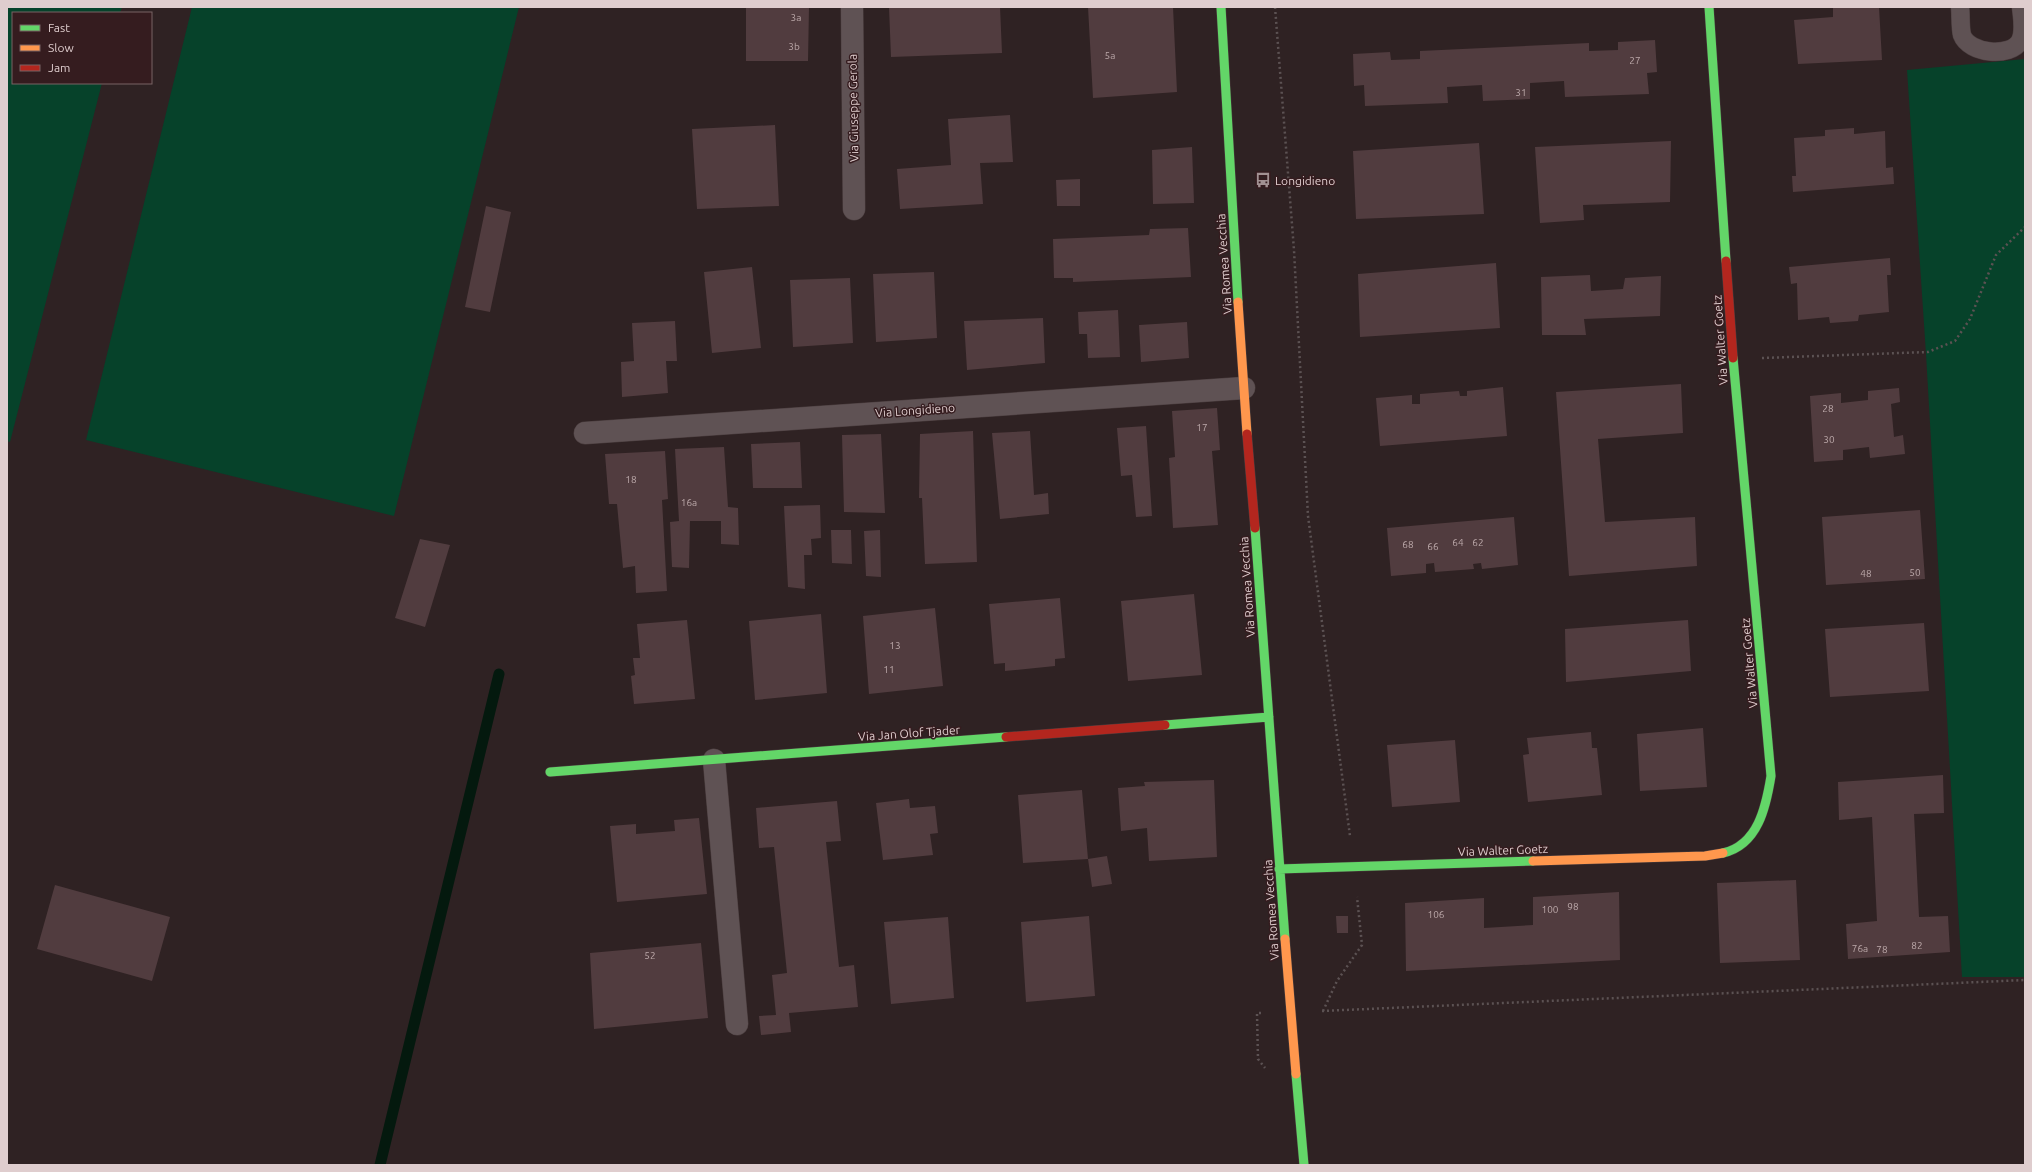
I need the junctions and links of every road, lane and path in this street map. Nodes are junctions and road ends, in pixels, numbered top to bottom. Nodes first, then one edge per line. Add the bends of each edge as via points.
1 (852, 7) edge
2 (1222, 7) edge
3 (1275, 7) edge
4 (1709, 7) edge
5 (1960, 7) edge
6 (2021, 7) edge
7 (854, 209) dead end
8 (2025, 227) edge
9 (1733, 359) junction
10 (1244, 388) junction
11 (585, 432) dead end
12 (1268, 717) junction
13 (714, 760) junction
14 (550, 772) dead end
15 (1354, 867) junction
16 (1279, 869) junction
17 (2025, 980) edge
18 (1323, 1011) junction
19 (1291, 1012) junction
20 (736, 1024) dead end
21 (1304, 1165) edge

1 - 7 street, Via Giuseppe Gerola
2 - 10 street, Via Romea Vecchia via 1224,85
3 - 15 path via 1294,250 1308,516
4 - 9 street, Via Walter Goetz
5 - 6 lane via 1962,35 1969,45 1983,51 2009,50 2016,47 2023,31
8 - 9 path via 1996,255 1970,319 1955,341 1928,352
9 - 15 street, Via Walter Goetz via 1771,776 1763,816 1753,833 1732,850 1705,856
10 - 11 street, Via Longidieno
10 - 12 street, Via Romea Vecchia
12 - 13 street, Via Jan Olof Tjader
12 - 16 street, Via Romea Vecchia
13 - 14 street, Via Jan Olof Tjader
13 - 20 street
15 - 16 street, Via Walter Goetz
15 - 18 path via 1362,945 1337,982
16 - 19 street, Via Romea Vecchia
17 - 18 path
18 - 19 path
19 - 21 street, Via Romea Vecchia

